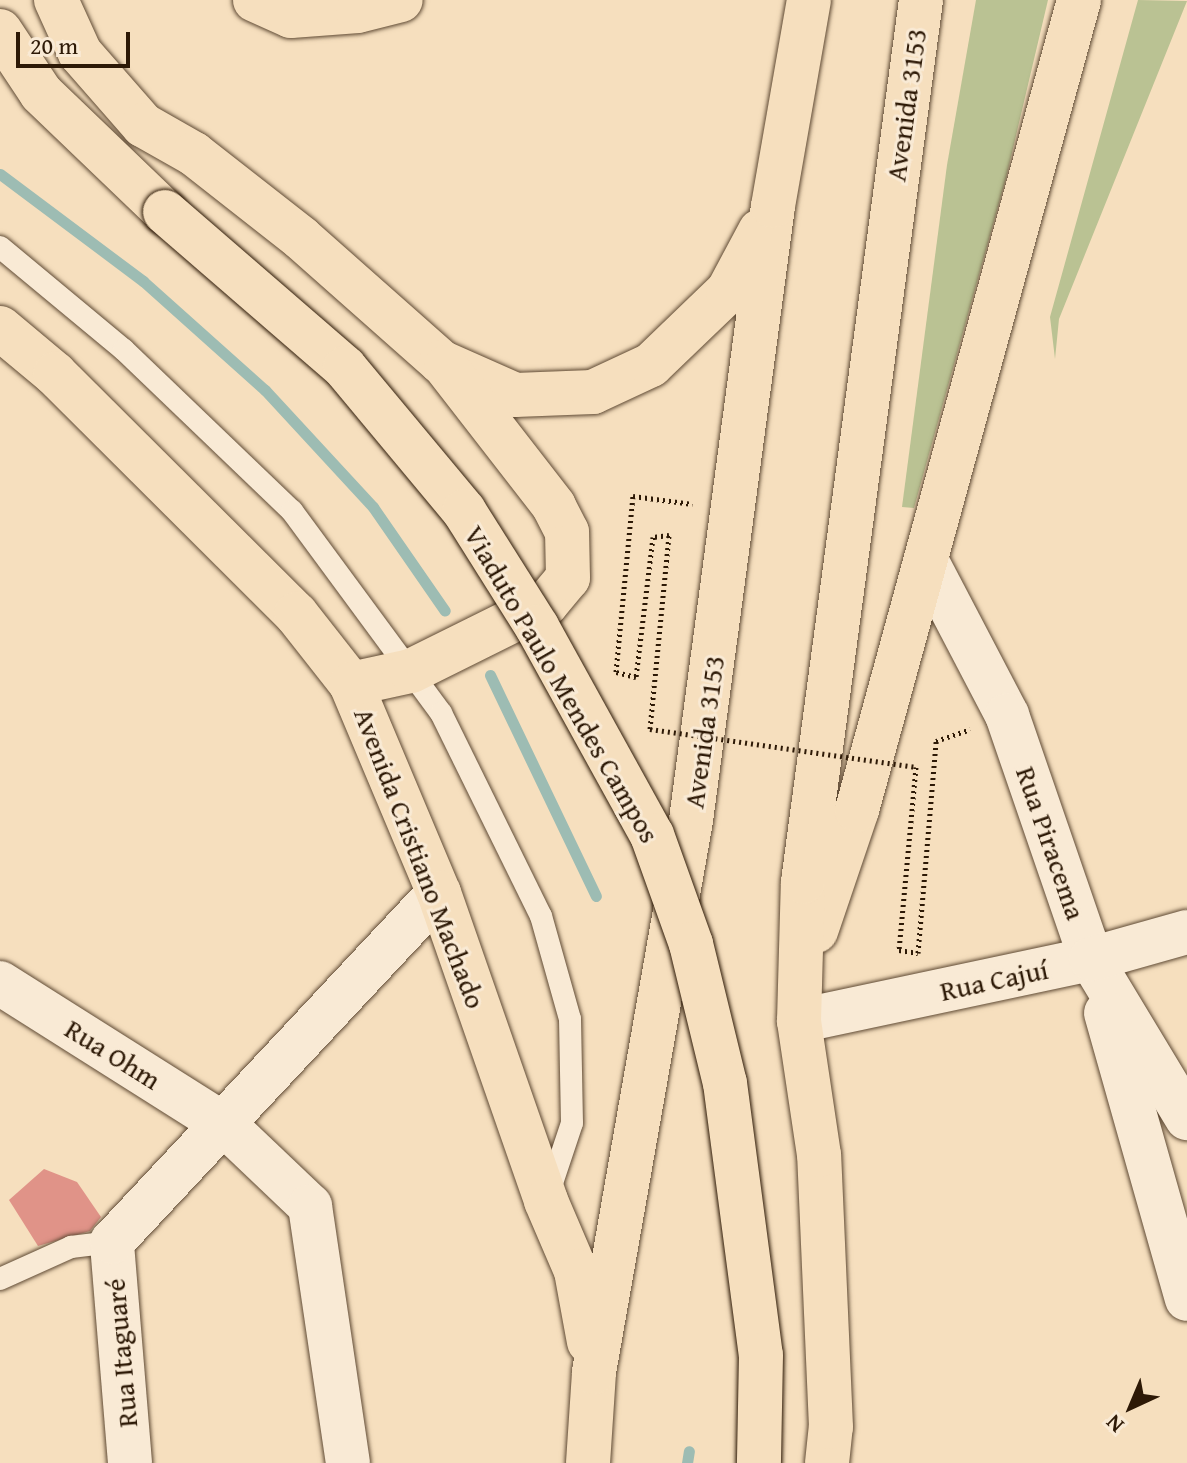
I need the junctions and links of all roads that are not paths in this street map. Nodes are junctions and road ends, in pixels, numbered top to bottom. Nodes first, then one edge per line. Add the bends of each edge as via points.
1 (56, 0) edge
2 (255, 0) edge
3 (401, 0) edge
4 (809, 0) edge
5 (921, 0) edge
6 (1079, 0) edge
7 (0, 31) edge
8 (773, 206) junction
9 (0, 247) edge
10 (0, 328) edge
11 (441, 362) junction
12 (927, 562) junction
13 (420, 666) junction
14 (351, 684) junction
15 (439, 893) junction
16 (1187, 932) edge
17 (1091, 959) junction
18 (800, 978) junction
19 (0, 983) edge
20 (799, 1021) junction
21 (1187, 1118) edge
22 (226, 1126) junction
23 (546, 1201) junction
24 (112, 1242) junction
25 (0, 1279) edge
26 (1187, 1299) edge
27 (594, 1372) junction
28 (130, 1463) edge
29 (348, 1463) edge
30 (588, 1463) edge
31 (759, 1463) edge
32 (827, 1463) edge

1 - 11 highway via 80,53 143,125 194,154 301,238
2 - 3 highway via 291,16 358,11
4 - 8 highway, Avenida 3153
5 - 18 highway, Avenida 3153 via 803,882
6 - 12 highway
7 - 31 highway, Viaduto Paulo Mendes Campos, bridge via 41,93 165,212 345,368 464,511 537,627 652,835 691,944 725,1083 761,1355
8 - 11 highway via 728,291 651,365 605,387 556,396 515,395
8 - 27 highway, Avenida 3153 via 691,820
9 - 13 lane via 124,350 292,511
10 - 14 highway, Avenida Cristiano Machado via 55,374 296,614
11 - 13 highway via 554,506 567,532 568,578 546,604
12 - 17 street, Rua Piracema via 1007,715
12 - 18 highway via 857,810
13 - 14 highway
13 - 23 lane via 541,916 570,1019 572,1123
14 - 15 highway, Avenida Cristiano Machado
15 - 22 street
15 - 23 highway, Avenida Cristiano Machado
16 - 17 street, Rua Cajuí
17 - 20 street, Rua Cajuí
17 - 21 street, Rua Piracema
17 - 26 street
18 - 20 highway, Avenida 3153
19 - 22 street, Rua Ohm
20 - 32 highway via 819,1155 831,1427
22 - 24 street
22 - 29 street, Rua Ohm via 310,1206
23 - 27 highway, Avenida Cristiano Machado via 576,1271
24 - 25 lane via 71,1247
24 - 28 street, Rua Itaguaré
27 - 30 highway, Avenida 3153

